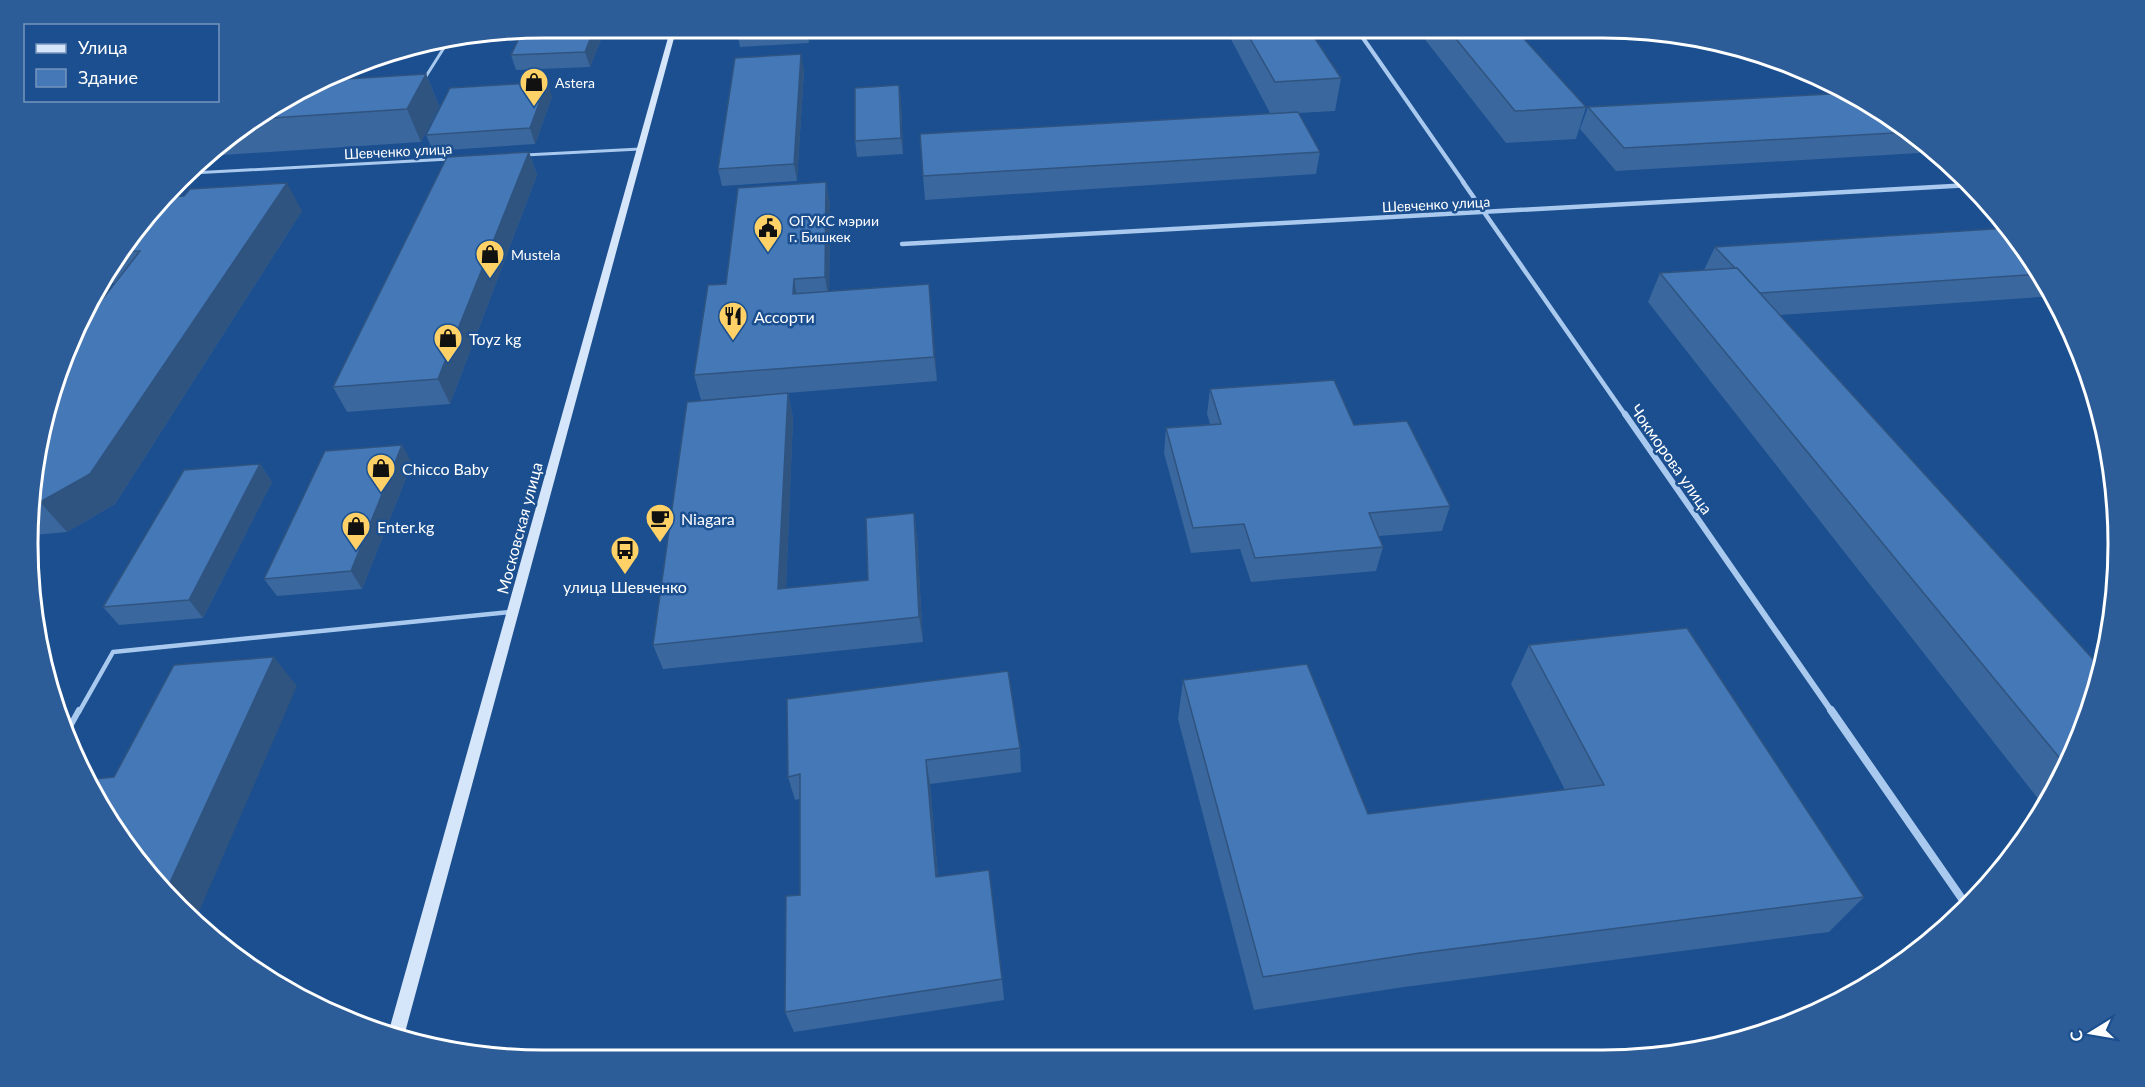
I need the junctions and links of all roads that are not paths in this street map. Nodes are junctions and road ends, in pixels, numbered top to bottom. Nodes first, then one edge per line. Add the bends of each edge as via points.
1 (671, 38) edge
2 (1363, 38) edge
3 (444, 47) edge
4 (419, 87) edge
5 (640, 149) junction
6 (520, 155) edge
7 (461, 158) edge
8 (200, 173) edge
9 (1959, 186) edge
10 (1483, 212) junction
11 (902, 244) dead end
12 (513, 612) junction
13 (71, 725) edge
14 (1962, 898) edge
15 (398, 1028) edge

1 - 5 main road, Московская улица
2 - 10 street, Чокморова улица
3 - 4 lane
5 - 6 lane
5 - 12 main road, Московская улица
7 - 8 lane, Шевченко улица
9 - 10 street, Шевченко улица
10 - 11 street, Шевченко улица
10 - 14 street, Чокморова улица
12 - 13 lane via 113,652
12 - 15 main road, Московская улица

